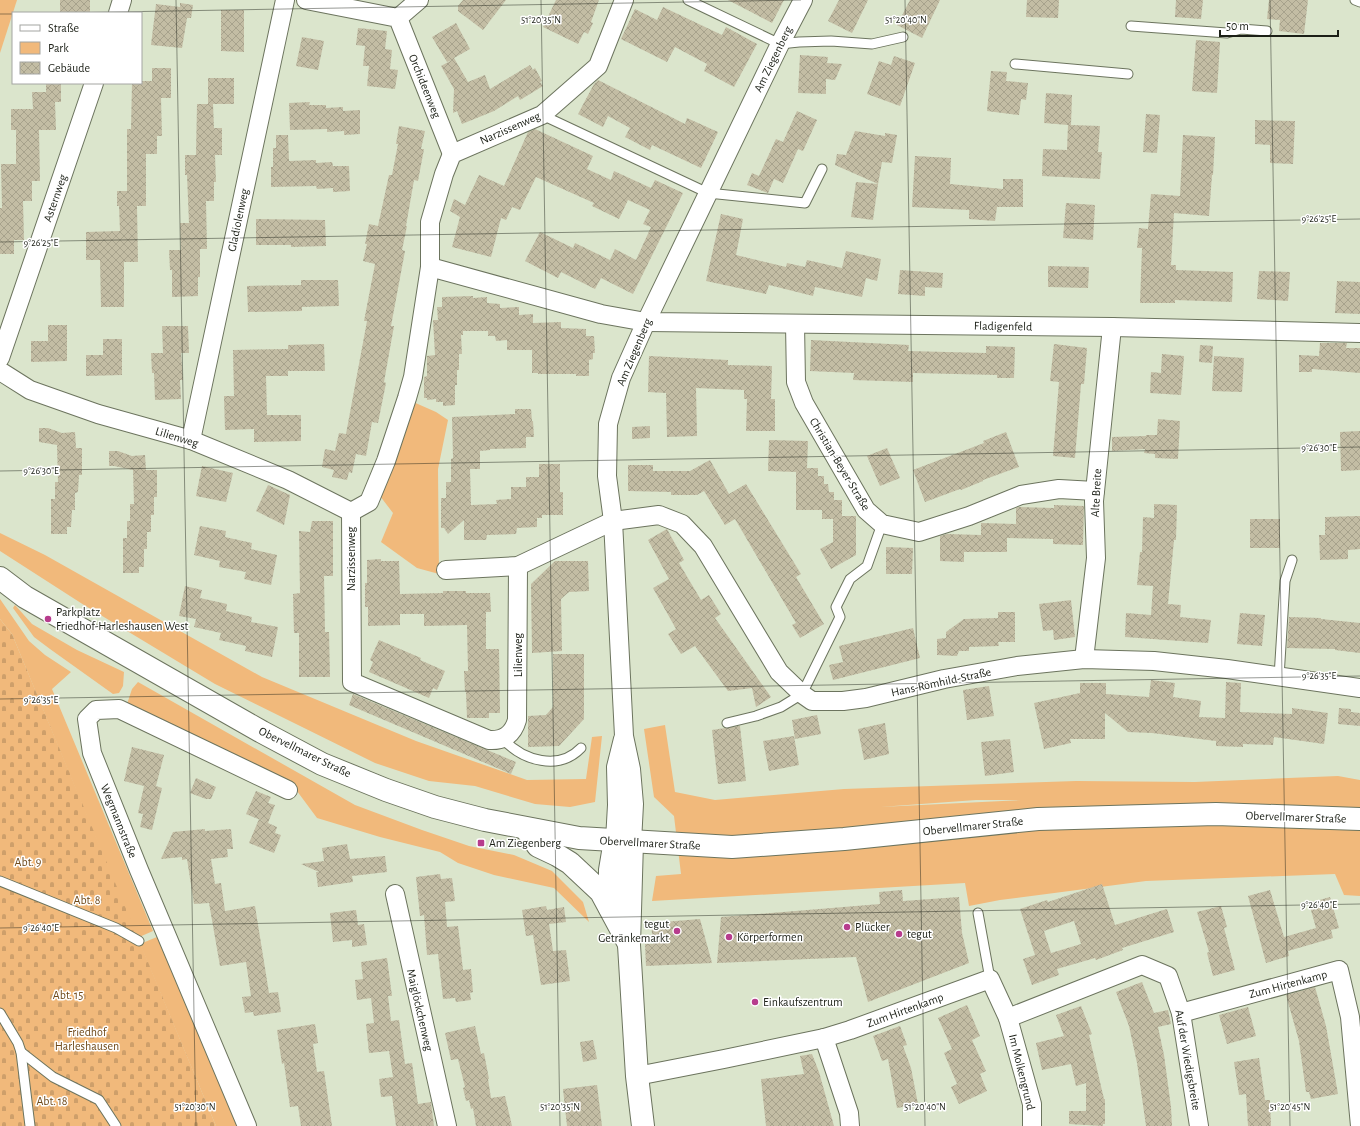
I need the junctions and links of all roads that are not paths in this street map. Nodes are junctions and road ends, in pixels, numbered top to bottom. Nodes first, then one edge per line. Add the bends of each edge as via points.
1 (122, 0) edge
2 (285, 0) edge
3 (306, 0) edge
4 (419, 0) edge
5 (624, 0) edge
6 (688, 0) edge
7 (803, 0) edge
8 (1355, 0) edge
9 (1360, 2) edge
10 (118, 12) edge
11 (398, 18) junction
12 (1131, 26) dead end
13 (1267, 31) dead end
14 (903, 37) dead end
15 (780, 44) junction
16 (1015, 64) dead end
17 (1128, 74) dead end
18 (94, 84) edge
19 (542, 115) junction
20 (452, 154) junction
21 (822, 169) dead end
22 (708, 193) junction
23 (430, 267) junction
24 (646, 322) junction
25 (795, 324) junction
26 (1112, 327) junction
27 (1360, 333) edge
28 (0, 358) edge
29 (0, 371) edge
30 (191, 440) junction
31 (1095, 491) junction
32 (351, 512) junction
33 (613, 522) junction
34 (882, 524) junction
35 (1292, 560) dead end
36 (518, 566) junction
37 (446, 570) dead end
38 (0, 578) edge
39 (1084, 658) junction
40 (1279, 677) junction
41 (1360, 688) edge
42 (802, 694) junction
43 (727, 723) dead end
44 (503, 739) junction
45 (581, 748) dead end
46 (288, 790) dead end
47 (1360, 819) edge
48 (526, 829) junction
49 (623, 841) junction
50 (0, 881) edge
51 (395, 894) dead end
52 (610, 908) junction
53 (978, 913) dead end
54 (139, 942) dead end
55 (629, 945) junction
56 (990, 979) junction
57 (0, 1013) edge
58 (1181, 1013) junction
59 (1355, 1016) edge
60 (1008, 1018) junction
61 (824, 1038) junction
62 (22, 1052) junction
63 (637, 1076) junction
64 (30, 1126) edge
65 (116, 1126) edge
66 (247, 1126) edge
67 (447, 1126) edge
68 (643, 1126) edge
69 (850, 1126) edge
70 (1032, 1126) edge
71 (1199, 1126) edge
72 (1360, 1126) edge

1 - 10 street
2 - 30 street, Gladiolenweg
3 - 11 street
4 - 11 street
5 - 19 street, Narzissenweg via 598,66
6 - 15 lane
7 - 15 street, Am Ziegenberg
8 - 9 lane
11 - 20 street, Orchideenweg
12 - 13 lane via 1227,33 1241,29
14 - 15 lane via 872,44 831,41
15 - 22 street, Am Ziegenberg
16 - 17 lane
18 - 28 street, Asternweg
19 - 20 street, Narzissenweg
19 - 22 lane
20 - 23 street, Narzissenweg via 430,222
21 - 22 lane via 805,203
22 - 24 street, Am Ziegenberg
23 - 24 street via 601,314
23 - 32 street, Narzissenweg via 408,398 369,502
24 - 25 street, Fladigenfeld
24 - 33 street, Am Ziegenberg via 621,378 608,424 607,476
25 - 26 street, Fladigenfeld
25 - 34 street, Christian-Beyer-Straße via 796,382 804,403 866,510
26 - 27 street, Fladigenfeld
26 - 31 street, Alte Breite
29 - 30 street, Lilienweg via 30,390 98,414
30 - 32 street, Lilienweg via 288,480
31 - 34 street, Christian-Beyer-Straße via 1059,489 1021,495 969,516 919,532
31 - 39 street, Alte Breite via 1096,558
32 - 44 street, Narzissenweg via 352,682 489,740
33 - 36 street
33 - 42 street, Hans-Römhild-Straße via 659,515 682,524 703,546 779,672
33 - 49 street, Am Ziegenberg via 624,736 631,769 634,804
34 - 42 lane via 867,566 850,578 836,607 840,617
35 - 40 lane via 1285,582
36 - 37 street
36 - 44 street, Lilienweg via 517,720 515,728
38 - 48 main road, Obervellmarer Straße via 25,597 322,764 435,807
39 - 40 street, Hans-Römhild-Straße via 1154,661
39 - 42 street, Hans-Römhild-Straße via 1016,666 843,701 812,701
40 - 41 street, Hans-Römhild-Straße
42 - 43 lane via 781,707
44 - 45 lane via 522,754 547,761 567,758
46 - 66 street, Wegmannstraße via 120,709 96,710 87,718 92,753
47 - 49 main road, Obervellmarer Straße via 1216,814 1038,819 844,839 732,847
48 - 49 main road, Obervellmarer Straße via 579,838
48 - 52 main road via 538,846 570,863 585,876 601,892
49 - 52 main road via 610,870
49 - 55 main road
50 - 54 lane via 116,928
51 - 67 street, Maiglöckchenweg
52 - 55 main road
53 - 56 lane
55 - 63 main road
56 - 60 street
56 - 61 street, Zum Hirtenkamp
57 - 62 lane
58 - 59 street, Zum Hirtenkamp via 1339,970
58 - 60 street, Auf der Wiedigsbreite via 1168,976 1142,965
58 - 71 street, Auf der Wiedigsbreite
59 - 72 street
60 - 70 street, Im Molkengrund via 1032,1104
61 - 63 street, Zum Hirtenkamp
61 - 69 street via 849,1113
62 - 64 lane
62 - 65 lane via 53,1077 99,1100
63 - 68 main road

